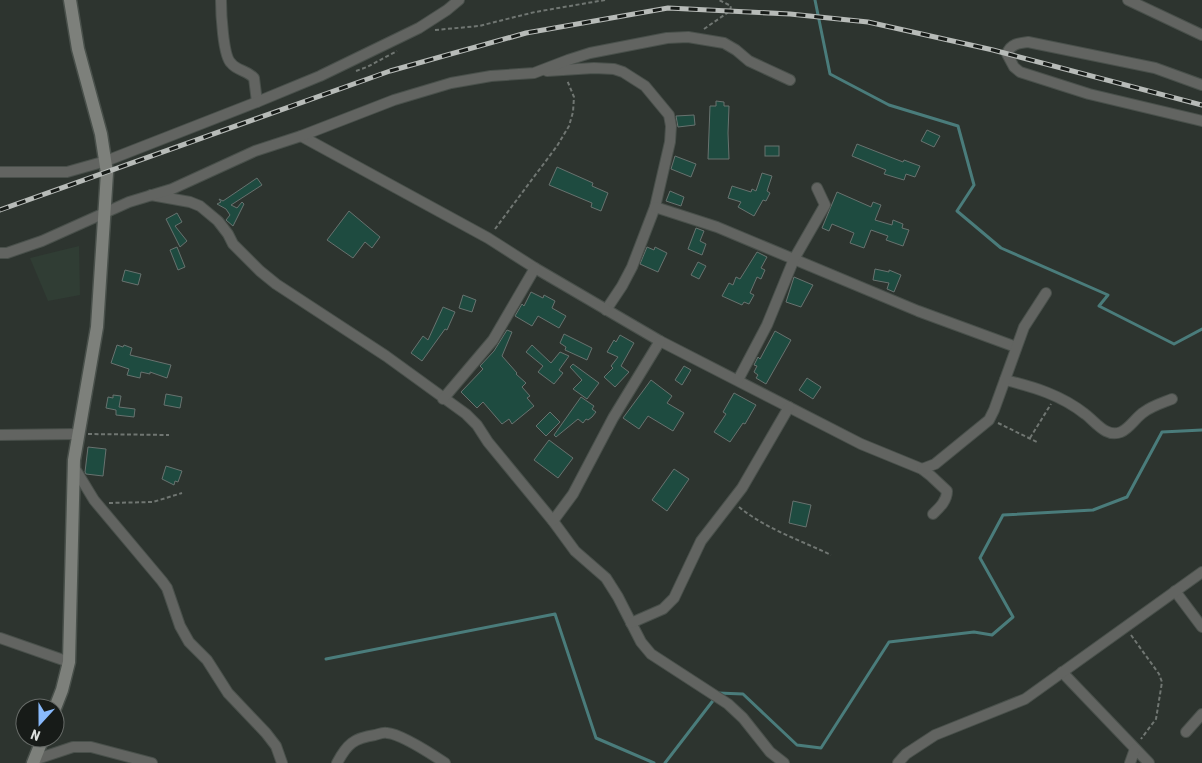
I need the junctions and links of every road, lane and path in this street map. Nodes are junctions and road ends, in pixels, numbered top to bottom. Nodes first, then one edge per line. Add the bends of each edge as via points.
1 (70, 0) edge
2 (220, 0) edge
3 (459, 0) edge
4 (605, 0) edge
5 (720, 0) edge
6 (1128, 0) edge
7 (433, 31) dead end
8 (1202, 35) edge
9 (688, 37) junction
10 (400, 49) dead end
11 (560, 70) junction
12 (349, 73) dead end
13 (534, 73) junction
14 (790, 80) dead end
15 (1202, 85) edge
16 (257, 102) junction
17 (1202, 121) edge
18 (301, 136) junction
19 (106, 161) junction
20 (0, 172) edge
21 (817, 188) dead end
22 (151, 195) junction
23 (655, 207) junction
24 (104, 214) junction
25 (488, 238) junction
26 (0, 253) edge
27 (794, 259) junction
28 (534, 268) junction
29 (1046, 293) dead end
30 (606, 310) junction
31 (660, 341) junction
32 (1016, 347) junction
33 (738, 380) junction
34 (1005, 380) junction
35 (1056, 396) junction
36 (443, 399) junction
37 (1172, 399) dead end
38 (789, 407) junction
39 (989, 420) junction
40 (78, 434) junction
41 (0, 435) edge
42 (169, 435) dead end
43 (1030, 438) junction
44 (1037, 442) dead end
45 (74, 465) junction
46 (922, 469) junction
47 (182, 492) dead end
48 (94, 500) junction
49 (731, 500) junction
50 (932, 514) dead end
51 (553, 521) junction
52 (831, 555) dead end
53 (1202, 572) edge
54 (1175, 591) junction
55 (631, 623) junction
56 (1125, 626) junction
57 (1202, 628) edge
58 (0, 638) edge
59 (69, 662) junction
60 (1062, 672) junction
61 (59, 698) edge
62 (1202, 714) edge
63 (1186, 732) dead end
64 (39, 748) edge
65 (1134, 749) junction
66 (34, 761) edge
67 (152, 763) edge
68 (282, 763) edge
69 (337, 763) edge
70 (446, 763) edge
71 (784, 763) edge
72 (898, 763) edge
73 (1130, 763) edge
74 (1149, 763) edge

1 - 19 street via 78,49
2 - 16 street via 228,62 254,78
3 - 16 street via 418,28 320,76
4 - 7 path via 535,12 480,26
5 - 9 path via 731,6 730,11
6 - 8 street
9 - 13 street via 666,38 590,53
9 - 14 street via 724,43 749,61
10 - 12 path
11 - 13 street
11 - 23 street via 618,70 645,86 669,115 670,142
11 - 25 path via 574,97 569,126
13 - 18 street via 451,83
15 - 17 street via 1155,68 1028,42 1019,42 1007,54 1020,72 1089,94
16 - 19 street
18 - 22 street
18 - 25 street
19 - 20 street via 66,172
19 - 24 street
21 - 27 street via 825,205
22 - 24 street
22 - 36 street via 200,206 218,221 233,244 276,284 380,352
23 - 27 street via 717,227
23 - 30 street via 632,267
24 - 26 street via 42,241
24 - 40 street via 97,327
25 - 28 street
27 - 32 street via 918,311
27 - 33 street via 767,325
28 - 30 street
28 - 36 street via 492,340
29 - 32 street via 1024,327
30 - 31 street
31 - 33 street
31 - 51 street via 572,494
32 - 34 street
33 - 38 street
34 - 35 street
34 - 39 street
35 - 37 street via 1111,433 1120,432 1143,412
35 - 43 path
36 - 51 street via 477,425
38 - 46 street via 861,444
38 - 49 street via 742,488
39 - 43 path
39 - 46 street via 935,464
40 - 41 street
40 - 42 path
40 - 45 street
43 - 44 path
45 - 48 street
45 - 59 street
46 - 50 street via 947,491 942,505
47 - 48 path via 153,502
48 - 68 street via 162,581 189,642 207,660 228,693 276,746
49 - 52 path via 750,516
49 - 55 street via 700,541 674,598 663,609
51 - 55 street via 574,552 606,578
53 - 54 street
54 - 56 street
54 - 57 street
55 - 71 street via 651,654 728,704 770,752
56 - 60 street
56 - 65 path via 1162,682 1156,719
58 - 59 street
59 - 61 street
60 - 65 street
60 - 72 street via 1025,699 935,735
62 - 63 street
64 - 66 street
65 - 73 street
65 - 74 street
66 - 67 street via 74,747 91,746
69 - 70 street via 345,748 355,740 387,733

